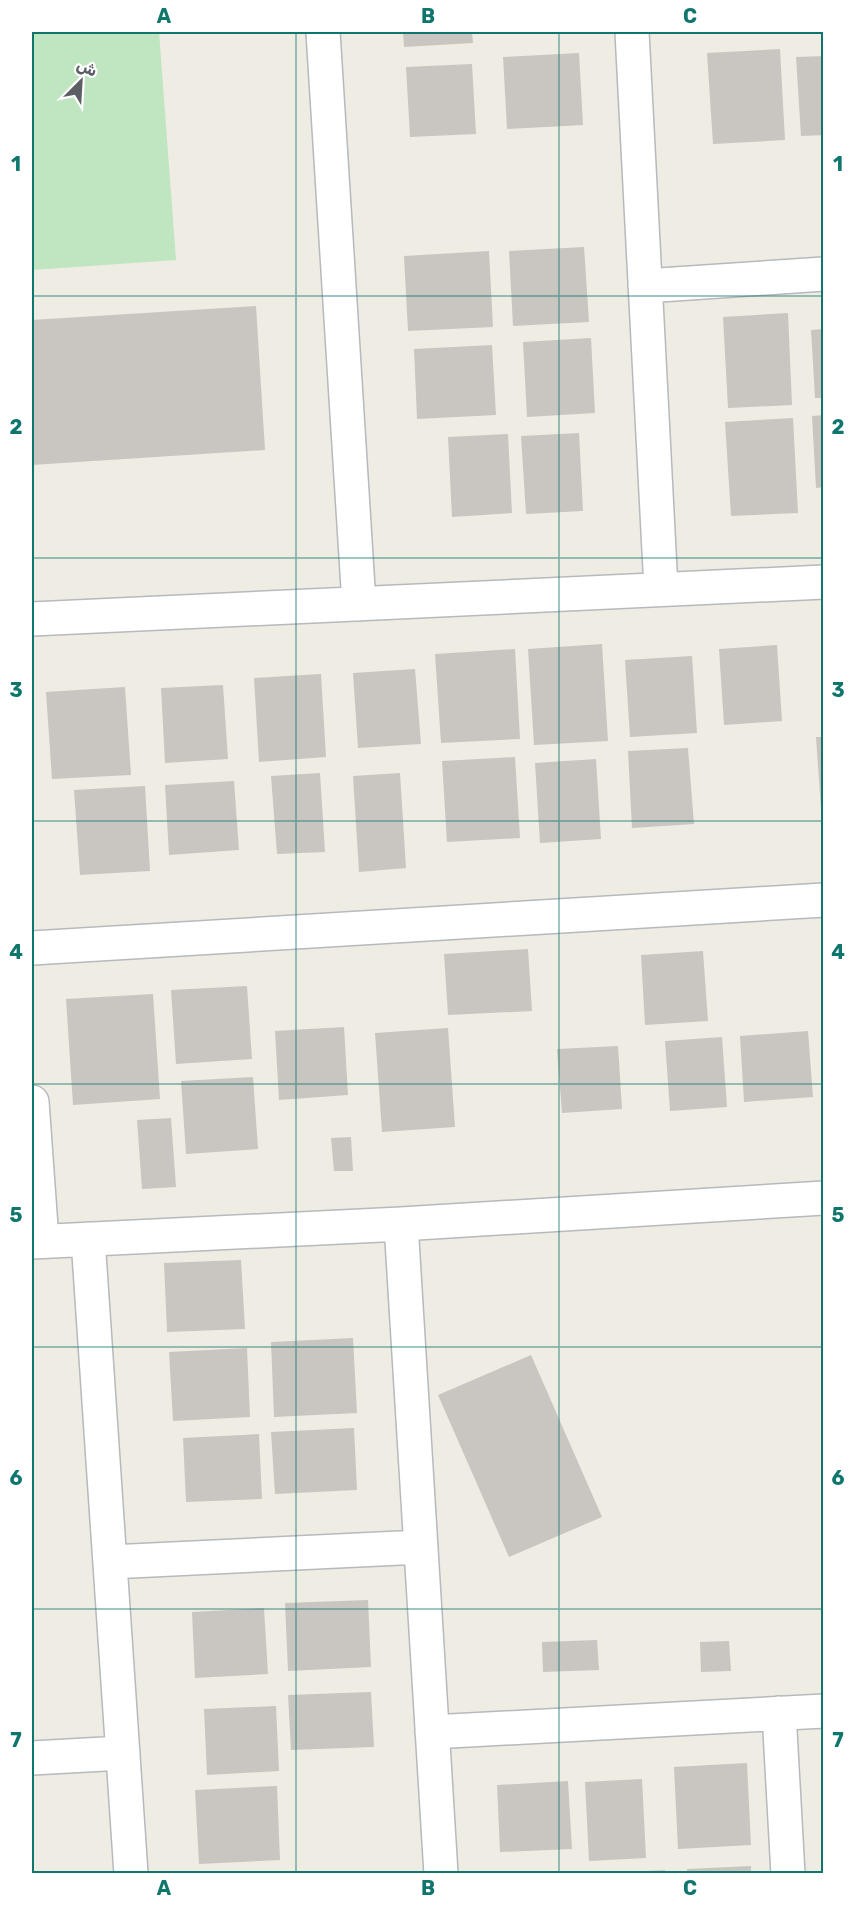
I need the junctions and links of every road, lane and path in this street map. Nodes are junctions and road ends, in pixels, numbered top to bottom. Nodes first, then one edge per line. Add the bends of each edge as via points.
1 (323, 32) edge
2 (632, 32) edge
3 (824, 274) edge
4 (645, 286) junction
5 (824, 582) edge
6 (661, 589) junction
7 (359, 604) junction
8 (32, 619) edge
9 (824, 900) edge
10 (32, 948) edge
11 (32, 1102) edge
12 (824, 1198) edge
13 (401, 1224) junction
14 (88, 1239) junction
15 (37, 1241) edge
16 (421, 1547) junction
17 (110, 1562) junction
18 (824, 1711) edge
19 (779, 1713) junction
20 (432, 1732) junction
21 (123, 1753) junction
22 (32, 1758) edge
23 (132, 1874) edge
24 (441, 1874) edge
25 (788, 1874) edge

1 - 7 street
2 - 4 street
3 - 4 street
4 - 6 street
5 - 6 street
6 - 7 street
7 - 8 street
9 - 10 street
11 - 15 street
12 - 13 street
13 - 14 street
13 - 16 street
14 - 15 street
14 - 17 street
16 - 17 street
16 - 20 street
17 - 21 street
18 - 19 street
19 - 20 street
19 - 25 street
20 - 24 street
21 - 22 street
21 - 23 street

